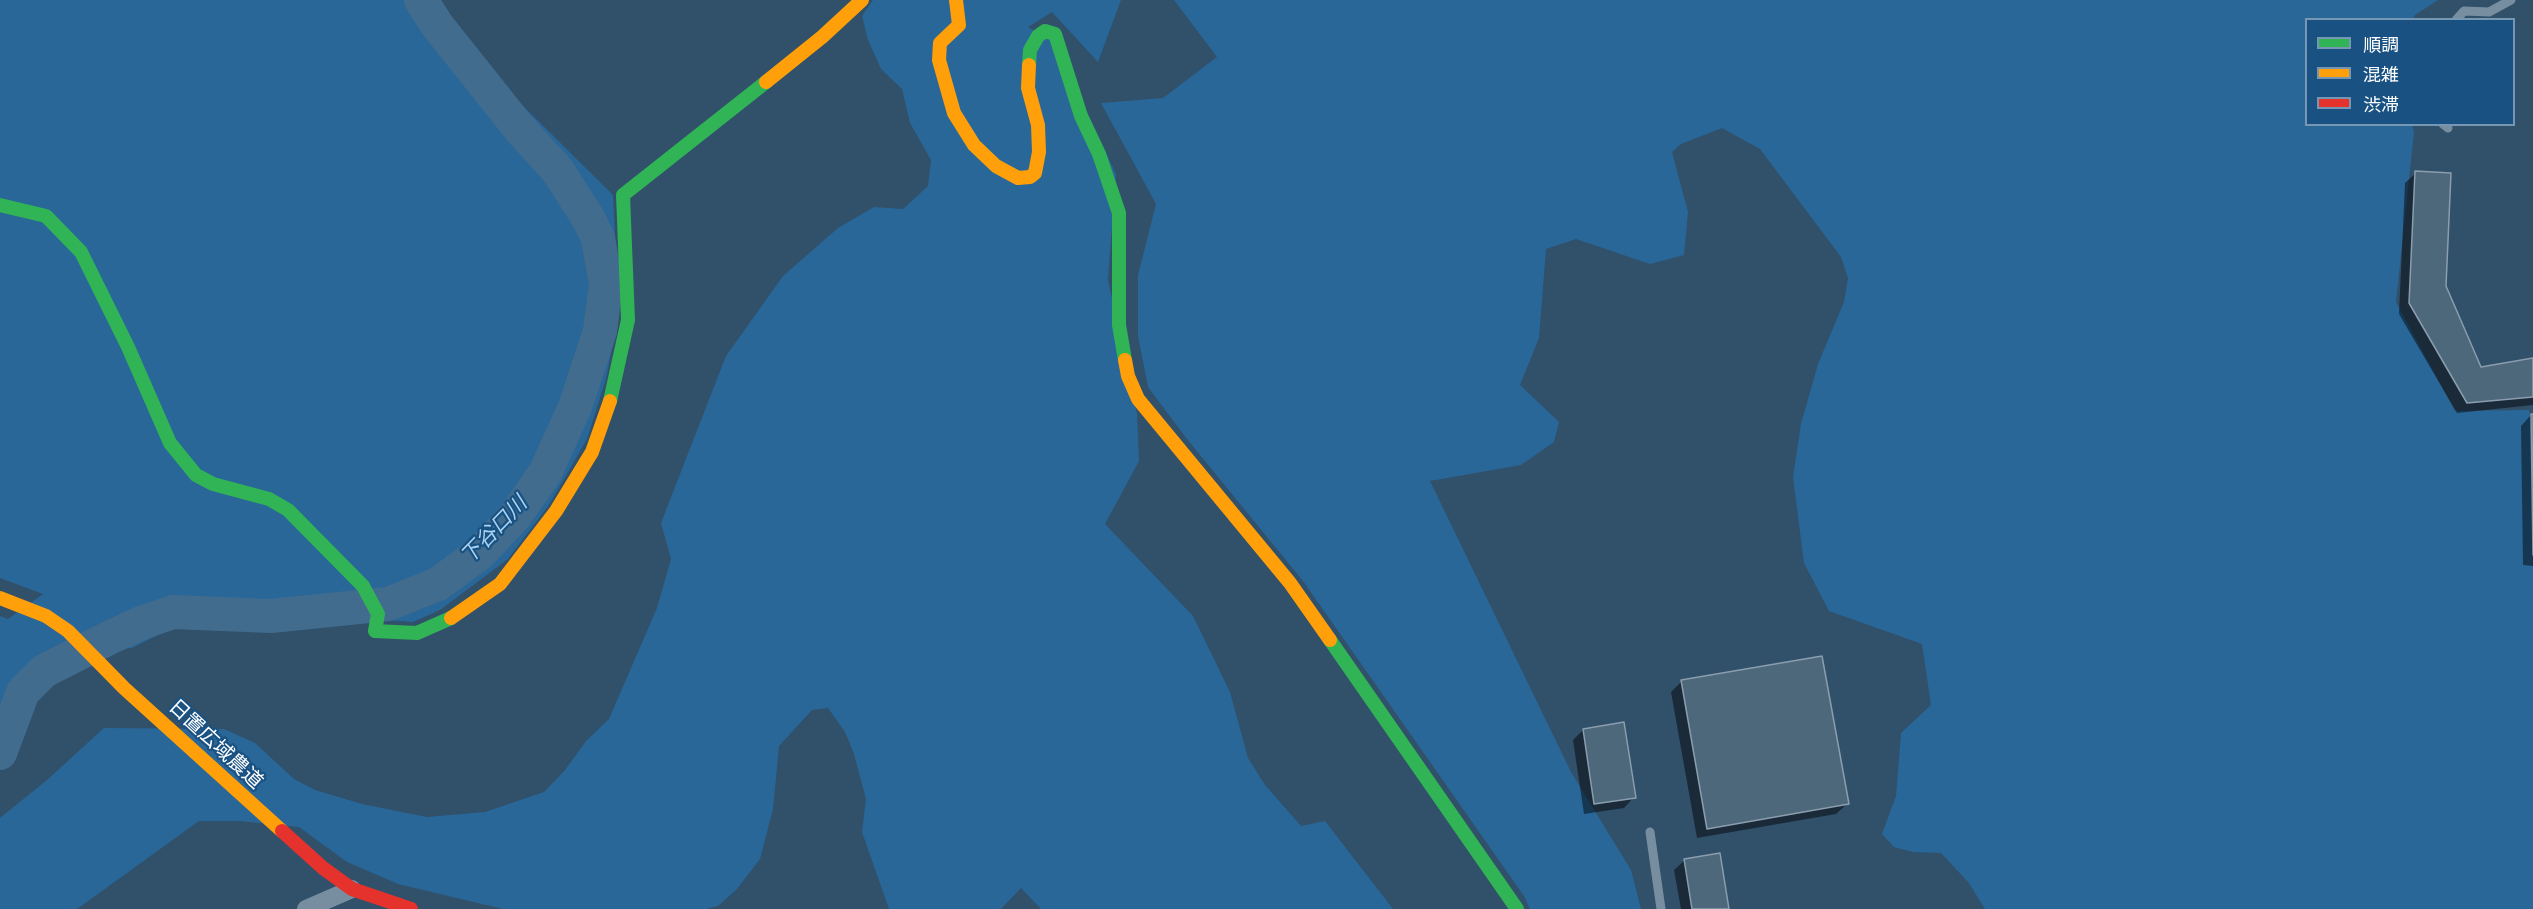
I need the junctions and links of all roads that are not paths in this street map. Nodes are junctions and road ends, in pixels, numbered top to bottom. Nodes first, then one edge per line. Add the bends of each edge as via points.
1 (862, 0) edge
2 (956, 0) edge
3 (2511, 0) edge
4 (2458, 18) edge
5 (0, 205) edge
6 (0, 598) edge
7 (1650, 832) dead end
8 (352, 889) junction
9 (306, 909) edge
10 (411, 909) edge
11 (1517, 909) edge
12 (1660, 909) edge

1 - 5 street via 822,37 623,195 628,320 613,393 592,452 556,511 500,584 445,622 417,633 375,631 378,614 363,586 288,510 269,499 213,484 196,475 171,442 81,252 46,216
2 - 11 street via 959,26 940,43 939,60 954,113 974,145 996,166 1018,178 1035,173 1039,152 1038,125 1028,88 1030,50 1045,31 1055,34 1081,116 1099,153 1119,213 1119,325 1128,376 1138,399 1290,583
3 - 4 lane via 2489,12 2464,11
6 - 8 street, 日置広域農道 via 46,616 68,631 124,688 323,868
7 - 12 lane
8 - 9 street
8 - 10 street, 日置広域農道

